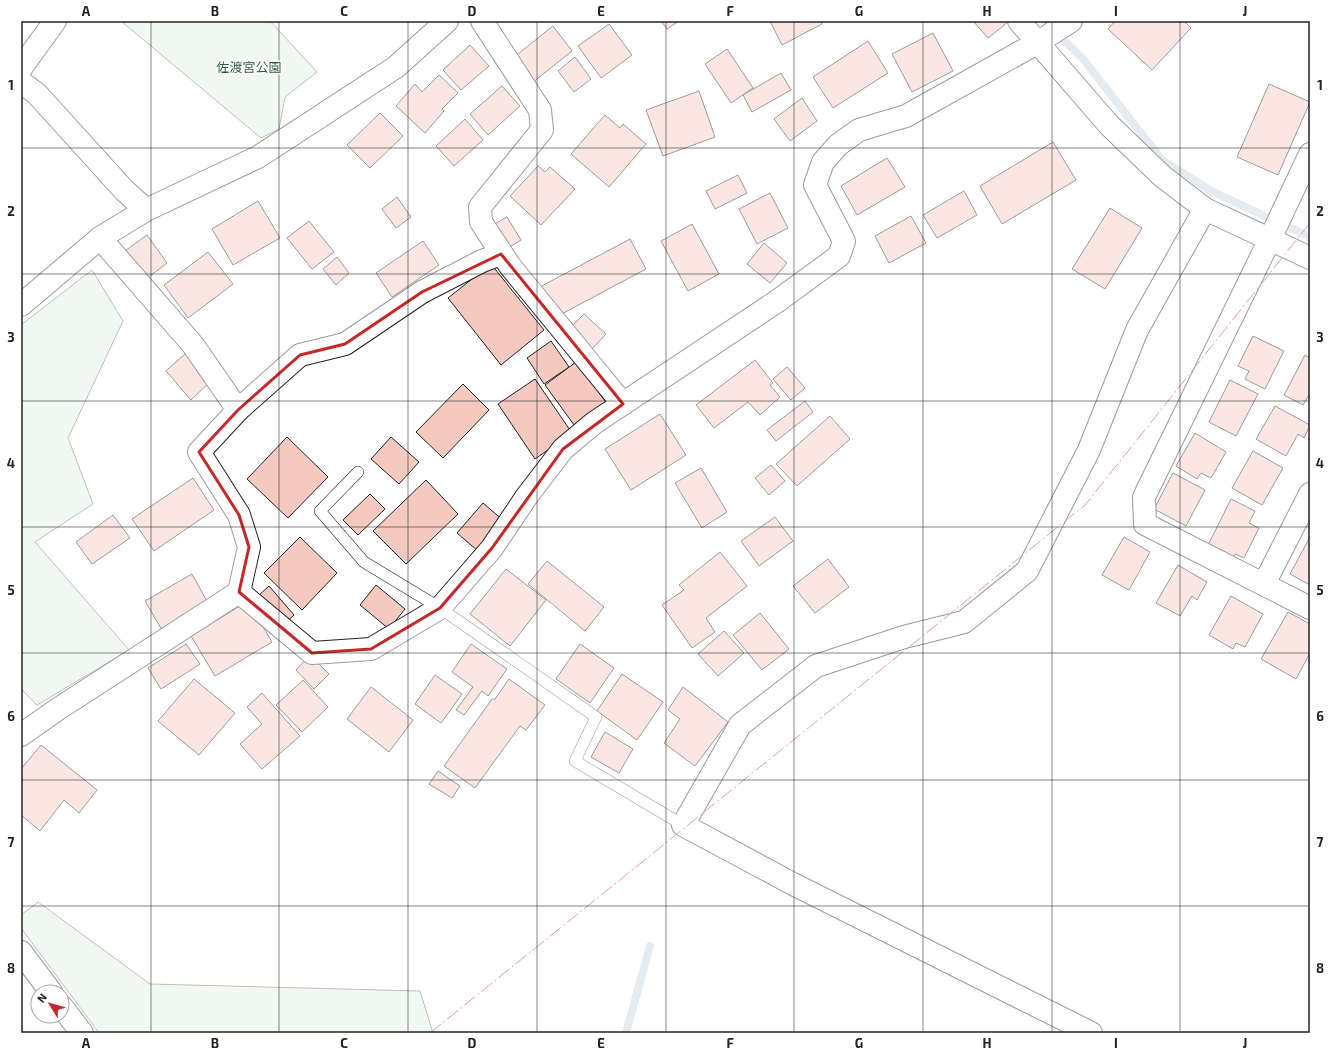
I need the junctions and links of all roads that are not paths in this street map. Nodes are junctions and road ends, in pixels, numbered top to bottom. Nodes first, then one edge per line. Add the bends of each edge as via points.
1 (55, 21) edge
2 (447, 21) edge
3 (482, 21) edge
4 (1019, 21) edge
5 (1068, 23) edge
6 (1037, 42) junction
7 (21, 68) edge
8 (21, 82) edge
9 (1310, 154) edge
10 (1205, 209) junction
11 (146, 210) junction
12 (100, 238) junction
13 (1270, 239) junction
14 (502, 254) junction
15 (1310, 258) edge
16 (21, 305) edge
17 (623, 404) junction
18 (238, 410) junction
19 (358, 472) dead end
20 (1310, 494) edge
21 (1264, 584) junction
22 (239, 592) junction
23 (440, 608) junction
24 (1310, 608) edge
25 (21, 735) edge
26 (683, 825) junction
27 (21, 952) edge
28 (45, 984) edge
29 (70, 1017) edge
30 (82, 1033) edge
31 (1091, 1033) edge

1 - 7 street
2 - 11 street via 396,67 258,157
3 - 14 street via 540,110 542,130 480,207 481,222
4 - 6 street
5 - 6 street
6 - 10 street via 1114,130 1162,176
6 - 17 street via 906,116 859,130 838,145 823,162 815,185 844,241 839,256 776,302
8 - 11 street via 37,94 124,190
9 - 13 street
10 - 13 street
10 - 26 street via 1137,330 1089,450 1027,570 964,622 904,637 816,666 740,725
11 - 12 street
12 - 16 street
12 - 18 street via 193,345
13 - 15 street
13 - 21 street via 1144,497 1145,524
14 - 17 street
14 - 18 street via 482,261 422,292 345,344 300,355
17 - 23 street via 594,423 563,449 492,548
18 - 22 street via 199,452 239,515 249,547
19 - 23 lane via 320,511 364,562
20 - 21 street
21 - 24 street
22 - 23 street via 312,653 371,649
22 - 25 street
23 - 26 lane via 596,717 575,761
26 - 31 street via 793,884
27 - 28 street
29 - 30 street

